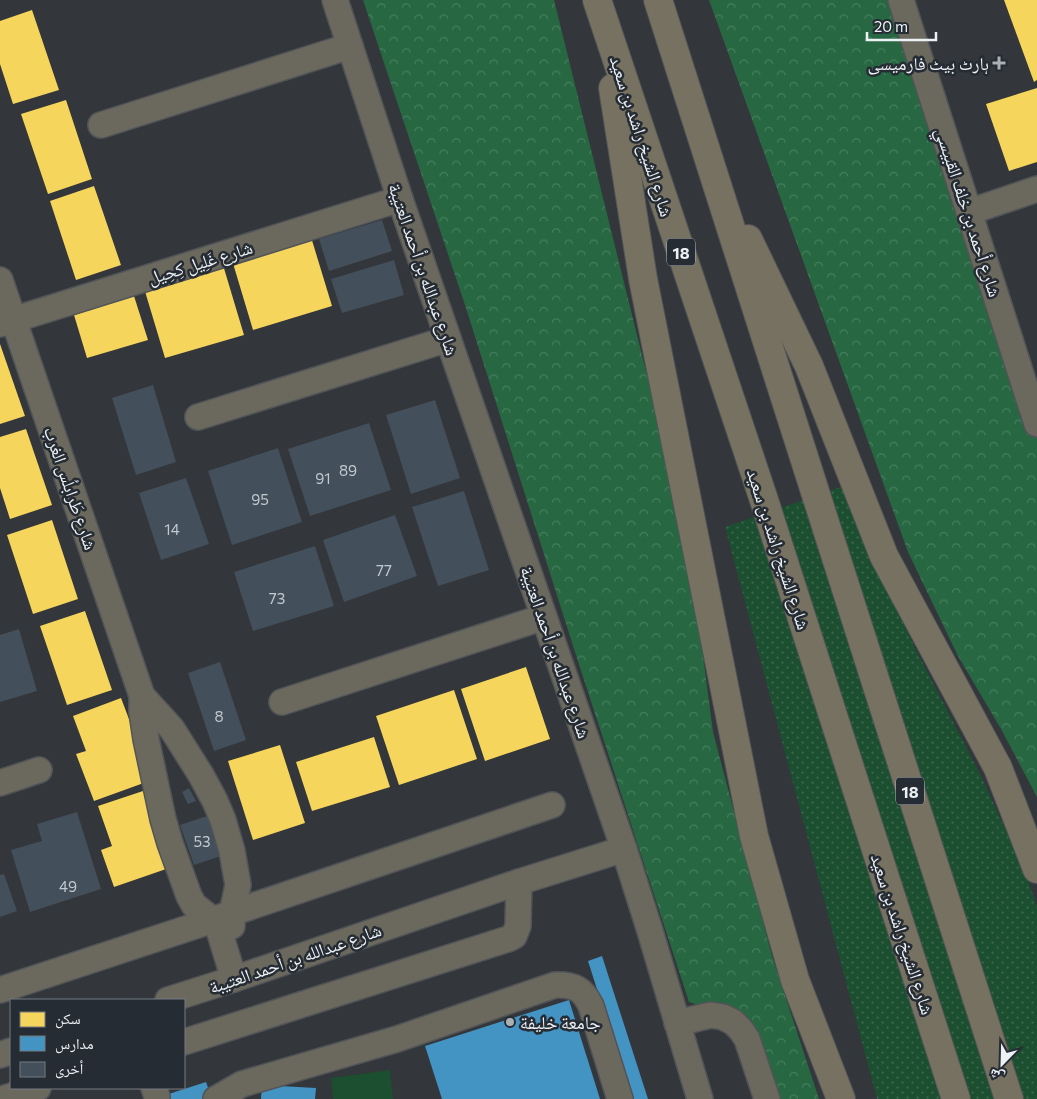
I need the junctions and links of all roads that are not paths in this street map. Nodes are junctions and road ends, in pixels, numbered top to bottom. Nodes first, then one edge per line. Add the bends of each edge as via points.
1 (335, 0) edge
2 (658, 0) edge
3 (901, 0) edge
4 (599, 4) edge
5 (350, 46) junction
6 (101, 125) dead end
7 (704, 145) junction
8 (1037, 189) edge
9 (400, 199) junction
10 (969, 212) junction
11 (0, 280) edge
12 (6, 322) edge
13 (448, 339) junction
14 (198, 417) dead end
15 (1037, 424) edge
16 (544, 618) junction
17 (142, 696) junction
18 (282, 702) dead end
19 (39, 770) dead end
20 (0, 783) edge
21 (552, 805) dead end
22 (624, 849) junction
23 (1037, 869) edge
24 (519, 882) junction
25 (223, 916) junction
26 (241, 977) junction
27 (0, 990) edge
28 (171, 999) edge
29 (677, 1023) junction
30 (185, 1042) edge
31 (35, 1089) edge
32 (2, 1099) edge
33 (216, 1099) edge
34 (620, 1099) edge
35 (700, 1099) edge
36 (767, 1099) edge
37 (841, 1099) edge
38 (956, 1099) edge
39 (1009, 1099) edge

1 - 5 street, شارع عبدالله بن أحمد العتيبة
2 - 7 main road, 18
3 - 10 street, شارع أحمد بن خلف القبيسي
4 - 37 main road via 643,279 754,836 796,980
4 - 38 main road, شارع الشيخ راشد بن سعيد / 18 via 763,498
5 - 6 street
5 - 9 street, شارع عبدالله بن أحمد العتيبة
7 - 23 main road via 809,366 884,556 998,768
7 - 39 main road, 18
8 - 10 street
9 - 12 street, شارع غَلِيل كِحِيل
9 - 13 street, شارع عبدالله بن أحمد العتيبة
10 - 15 street, شارع أحمد بن خلف القبيسي
11 - 12 street, شارع طَرابلُس الغرب
12 - 17 street, شارع طَرابلُس الغرب
13 - 14 street
13 - 16 street, شارع عبدالله بن أحمد العتيبة
16 - 18 street
16 - 22 street, شارع عبدالله بن أحمد العتيبة
17 - 25 street, شارع طَرابلُس الغرب via 144,732 170,843 194,906
17 - 25 street, شارع طَرابلُس الغرب via 172,729 201,775 225,828 238,886
19 - 20 street
21 - 25 street
22 - 24 street, شارع عبدالله بن أحمد العتيبة
22 - 29 street
24 - 26 street, شارع عبدالله بن أحمد العتيبة
24 - 30 street via 518,926 514,936 508,939
25 - 26 street, شارع طَرابلُس الغرب via 232,923
25 - 27 street
26 - 28 street, شارع عبدالله بن أحمد العتيبة
29 - 35 street
29 - 36 street via 711,1015 733,1022 747,1039
31 - 32 street
33 - 34 street via 242,1084 397,1039 566,984 578,988 591,1006

